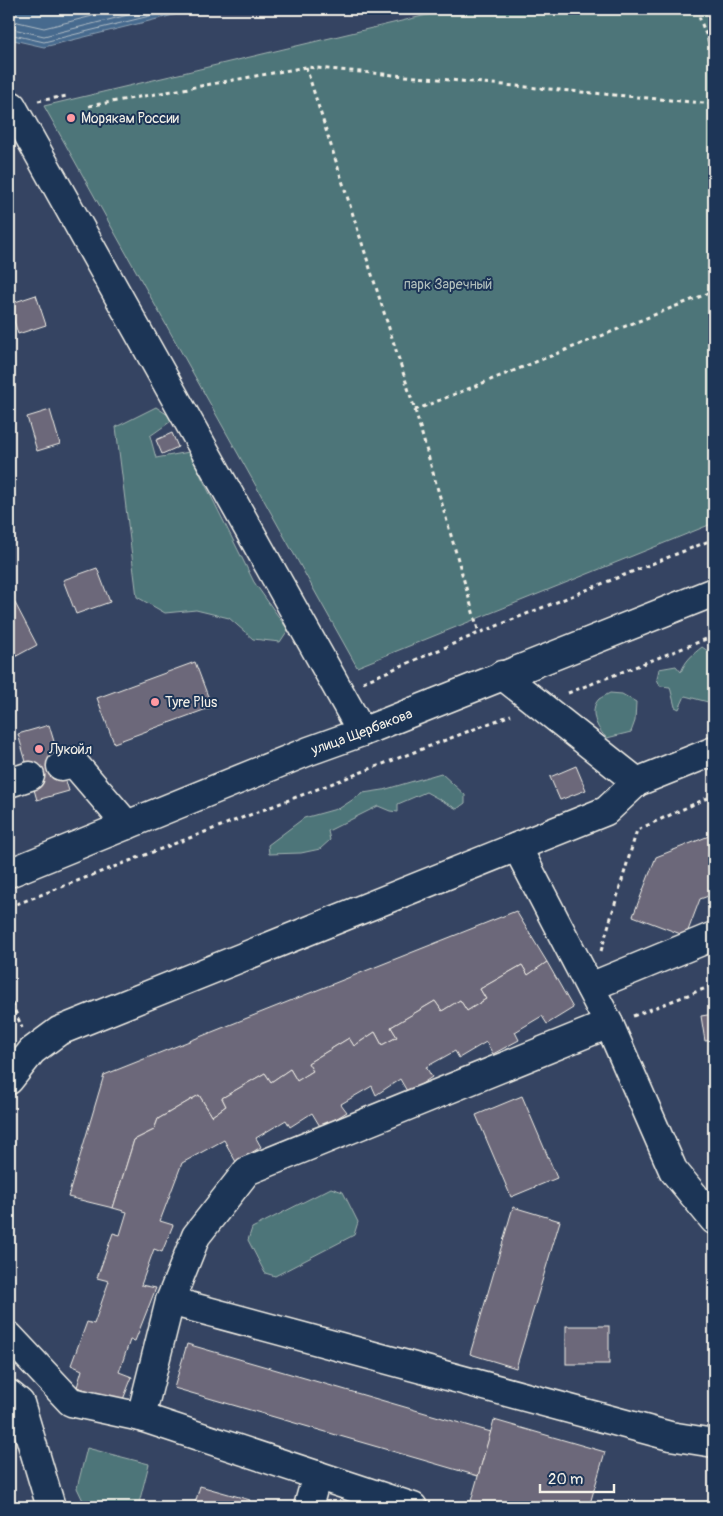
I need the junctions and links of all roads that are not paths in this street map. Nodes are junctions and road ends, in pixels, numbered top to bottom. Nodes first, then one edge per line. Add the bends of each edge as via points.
1 (12, 106) dead end
2 (714, 592) edge
3 (502, 675) junction
4 (362, 732) junction
5 (714, 751) edge
6 (61, 766) dead end
7 (637, 782) junction
8 (126, 825) junction
9 (517, 847) junction
10 (9, 873) edge
11 (714, 936) edge
12 (590, 987) junction
13 (609, 1024) junction
14 (9, 1080) edge
15 (714, 1220) edge
16 (170, 1301) junction
17 (9, 1336) edge
18 (9, 1394) edge
19 (141, 1417) junction
20 (714, 1443) edge
21 (317, 1475) junction
22 (51, 1507) edge
23 (308, 1507) edge
24 (413, 1507) edge

1 - 4 main road
2 - 3 main road, улица Щербакова
3 - 4 main road, улица Щербакова
3 - 7 main road
4 - 8 main road, улица Щербакова
5 - 7 main road
6 - 8 main road via 74,763
7 - 9 main road via 606,811
8 - 10 main road, улица Щербакова
9 - 12 main road
9 - 14 main road via 59,1031 32,1051
11 - 12 main road
12 - 13 main road
13 - 15 main road via 673,1170
13 - 16 main road via 247,1172 196,1236
16 - 19 main road
16 - 20 main road via 670,1436
17 - 19 main road via 71,1402
18 - 22 main road via 20,1404
19 - 21 main road
21 - 23 main road
21 - 24 main road

